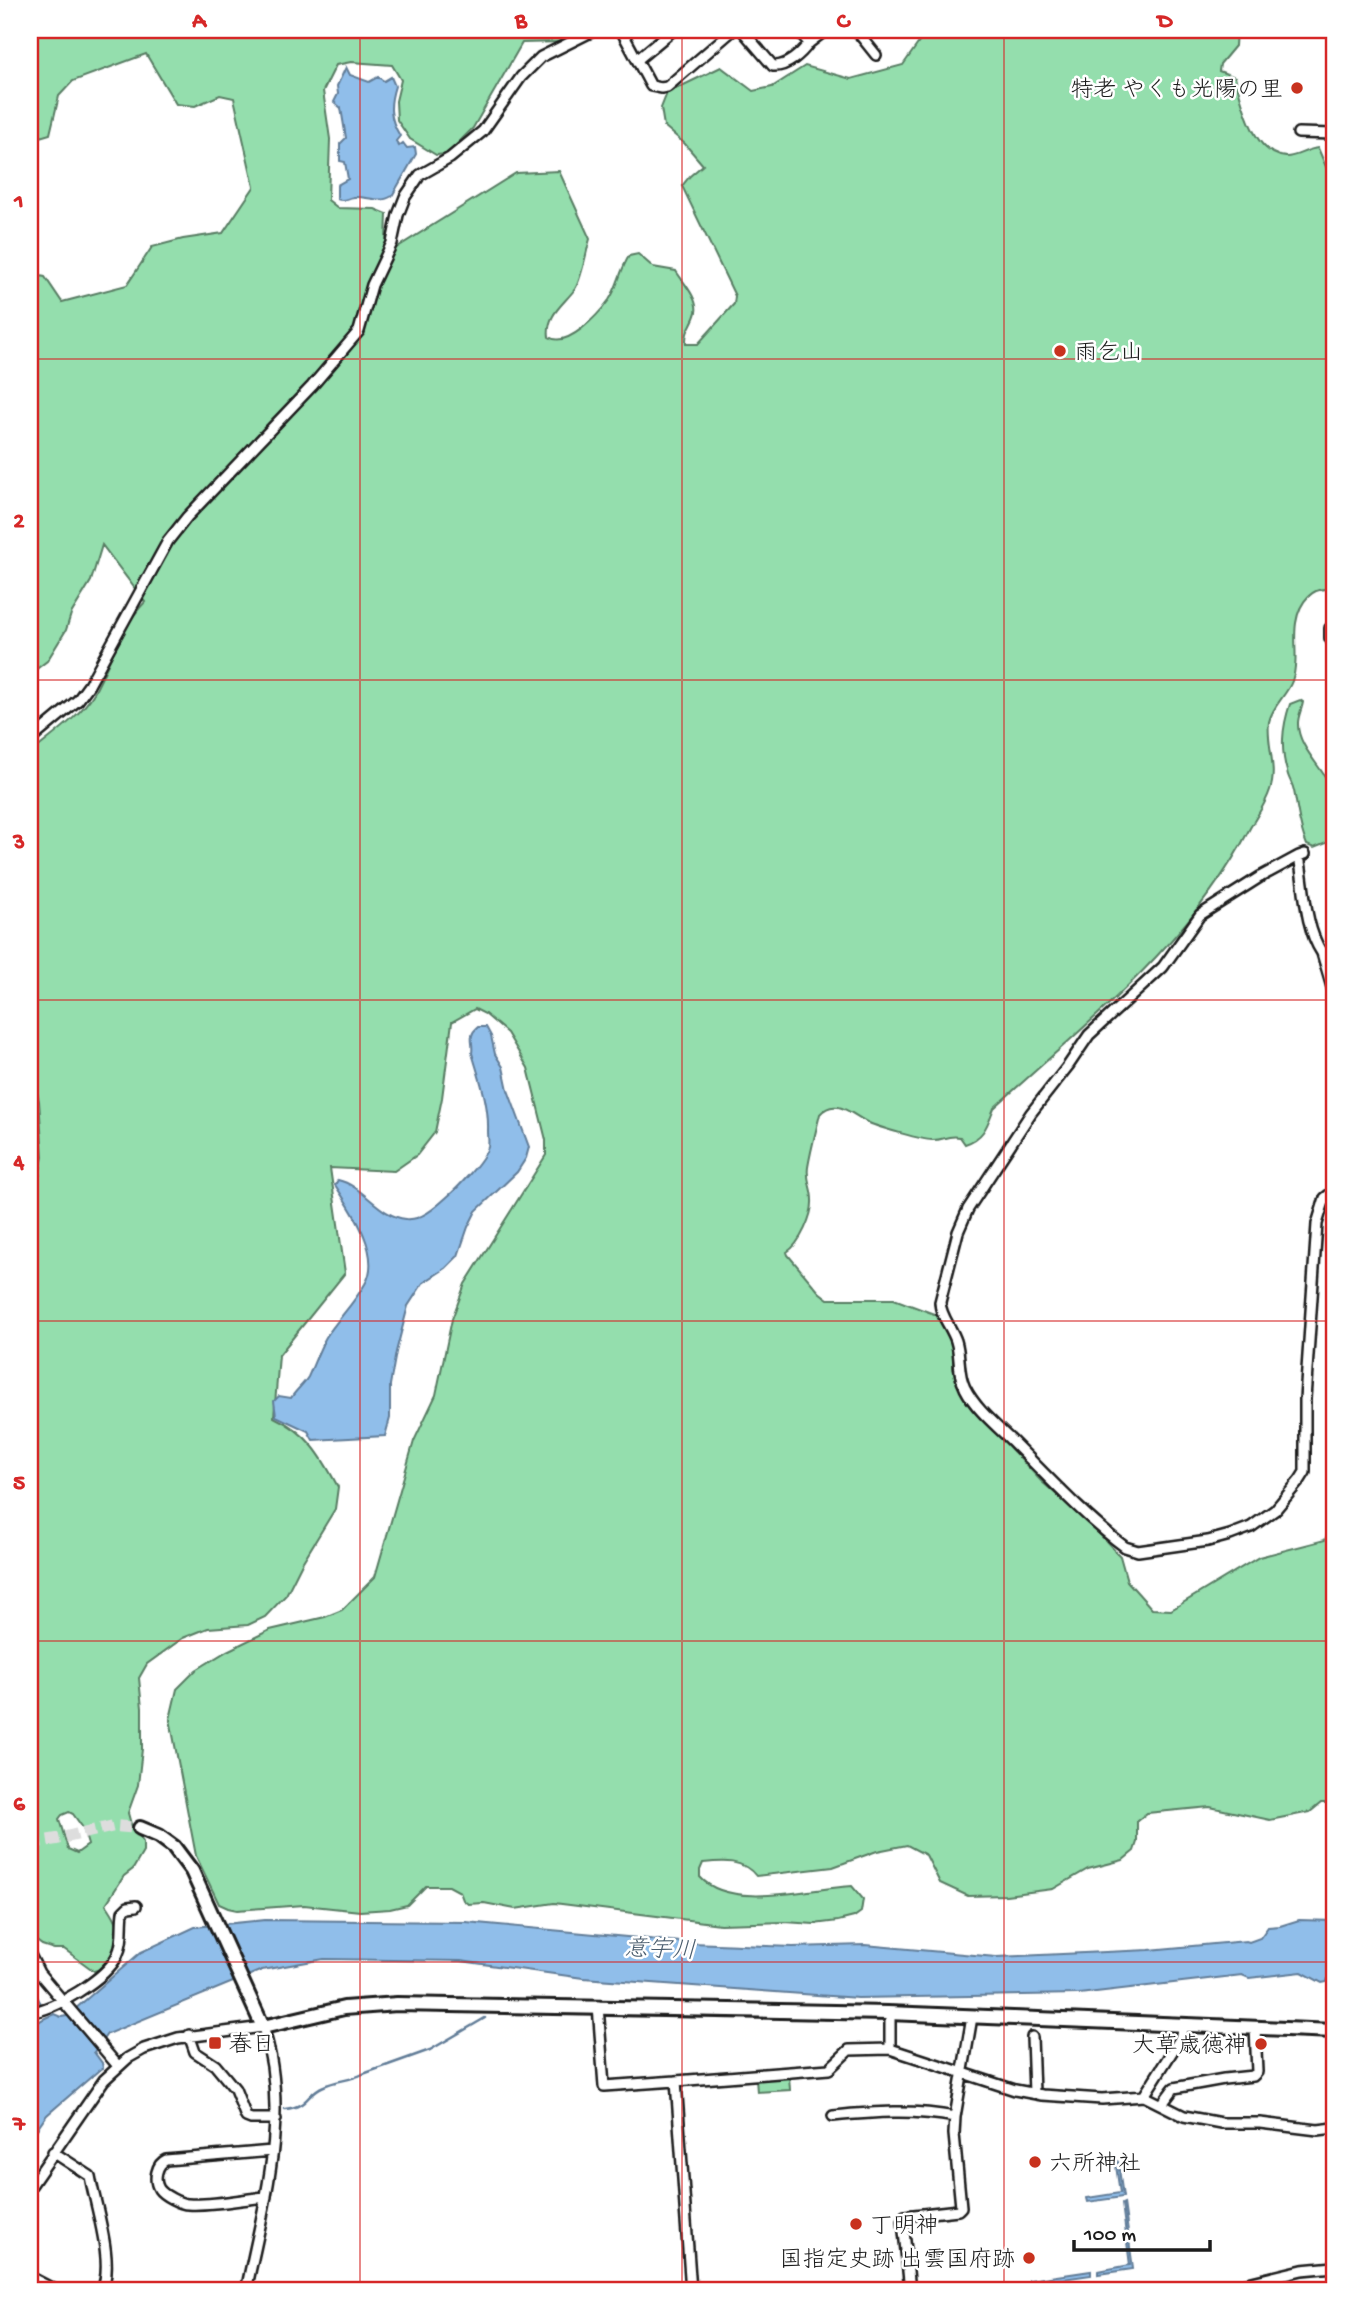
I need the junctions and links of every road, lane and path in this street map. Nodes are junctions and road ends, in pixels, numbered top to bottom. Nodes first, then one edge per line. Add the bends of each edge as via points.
1 (595, 30) edge
2 (621, 30) edge
3 (673, 30) edge
4 (733, 30) edge
5 (742, 30) edge
6 (798, 30) edge
7 (826, 30) edge
8 (856, 30) edge
9 (809, 43) junction
10 (876, 55) dead end
11 (637, 60) junction
12 (1298, 133) dead end
13 (1334, 134) edge
14 (1334, 625) edge
15 (1334, 645) edge
16 (30, 740) edge
17 (1334, 950) edge
18 (1322, 953) junction
19 (1332, 983) edge
20 (1334, 994) edge
21 (30, 1142) edge
22 (1334, 1191) edge
23 (30, 1192) edge
24 (140, 1828) tunnel mouth
25 (136, 1906) dead end
26 (30, 1955) edge
27 (65, 2002) junction
28 (598, 2006) junction
29 (30, 2012) edge
30 (890, 2013) junction
31 (972, 2017) junction
32 (262, 2023) junction
33 (1183, 2025) junction
34 (1255, 2028) junction
35 (1334, 2031) edge
36 (189, 2035) junction
37 (1032, 2038) dead end
38 (890, 2049) junction
39 (116, 2064) junction
40 (962, 2073) junction
41 (676, 2081) junction
42 (1034, 2093) junction
43 (1144, 2096) junction
44 (1162, 2104) junction
45 (833, 2116) dead end
46 (955, 2117) junction
47 (276, 2119) junction
48 (1334, 2128) edge
49 (272, 2151) junction
50 (53, 2152) junction
51 (30, 2187) edge
52 (266, 2197) junction
53 (1334, 2267) edge
54 (30, 2277) edge
55 (57, 2291) edge
56 (101, 2291) edge
57 (246, 2291) edge
58 (691, 2291) edge
59 (910, 2291) edge
60 (1214, 2291) edge

1 - 16 street via 541,57 483,131 420,175 405,197 359,331 187,517 151,570 89,685
2 - 11 street
3 - 11 street
4 - 11 street via 667,87 651,86
5 - 9 street via 773,66 786,64
6 - 9 street
7 - 9 street
8 - 10 street
12 - 13 street
14 - 15 street via 1330,628
17 - 18 street
18 - 19 street
18 - 22 street via 1310,924 1302,855 1200,915 1163,967 1089,1035 1031,1113 958,1232 940,1308 957,1344 964,1387 1059,1489 1125,1547 1138,1551 1208,1541 1251,1527 1276,1510 1305,1472 1305,1399 1317,1224 1325,1198
19 - 20 street
21 - 23 street via 34,1170
24 - 32 street via 179,1852 192,1871
25 - 27 street via 122,1912 121,1945 110,1967
26 - 27 street via 39,1973
27 - 29 street
27 - 39 street
28 - 30 street
28 - 32 street via 381,2004
28 - 41 street via 604,2086
30 - 31 street
30 - 38 street
31 - 33 street
31 - 40 street
32 - 36 street
32 - 47 street via 270,2047
33 - 34 street
33 - 43 street via 1180,2039
34 - 35 street
34 - 44 street via 1254,2076 1174,2088
36 - 39 street via 144,2049
36 - 47 street via 195,2052 221,2070 235,2089 246,2117
37 - 42 street
38 - 40 street
38 - 41 street via 849,2050 829,2069
39 - 50 street
40 - 42 street
40 - 46 street
41 - 58 street
42 - 43 street via 1102,2099
43 - 44 street
44 - 48 street via 1184,2116 1221,2123
45 - 46 street via 924,2111
46 - 59 street via 960,2209 905,2216
47 - 49 street
49 - 52 street
49 - 52 street via 166,2160 157,2169 160,2190 185,2205
50 - 51 street
50 - 56 street via 90,2176 105,2252 106,2280
52 - 57 street
53 - 60 street
54 - 55 street

